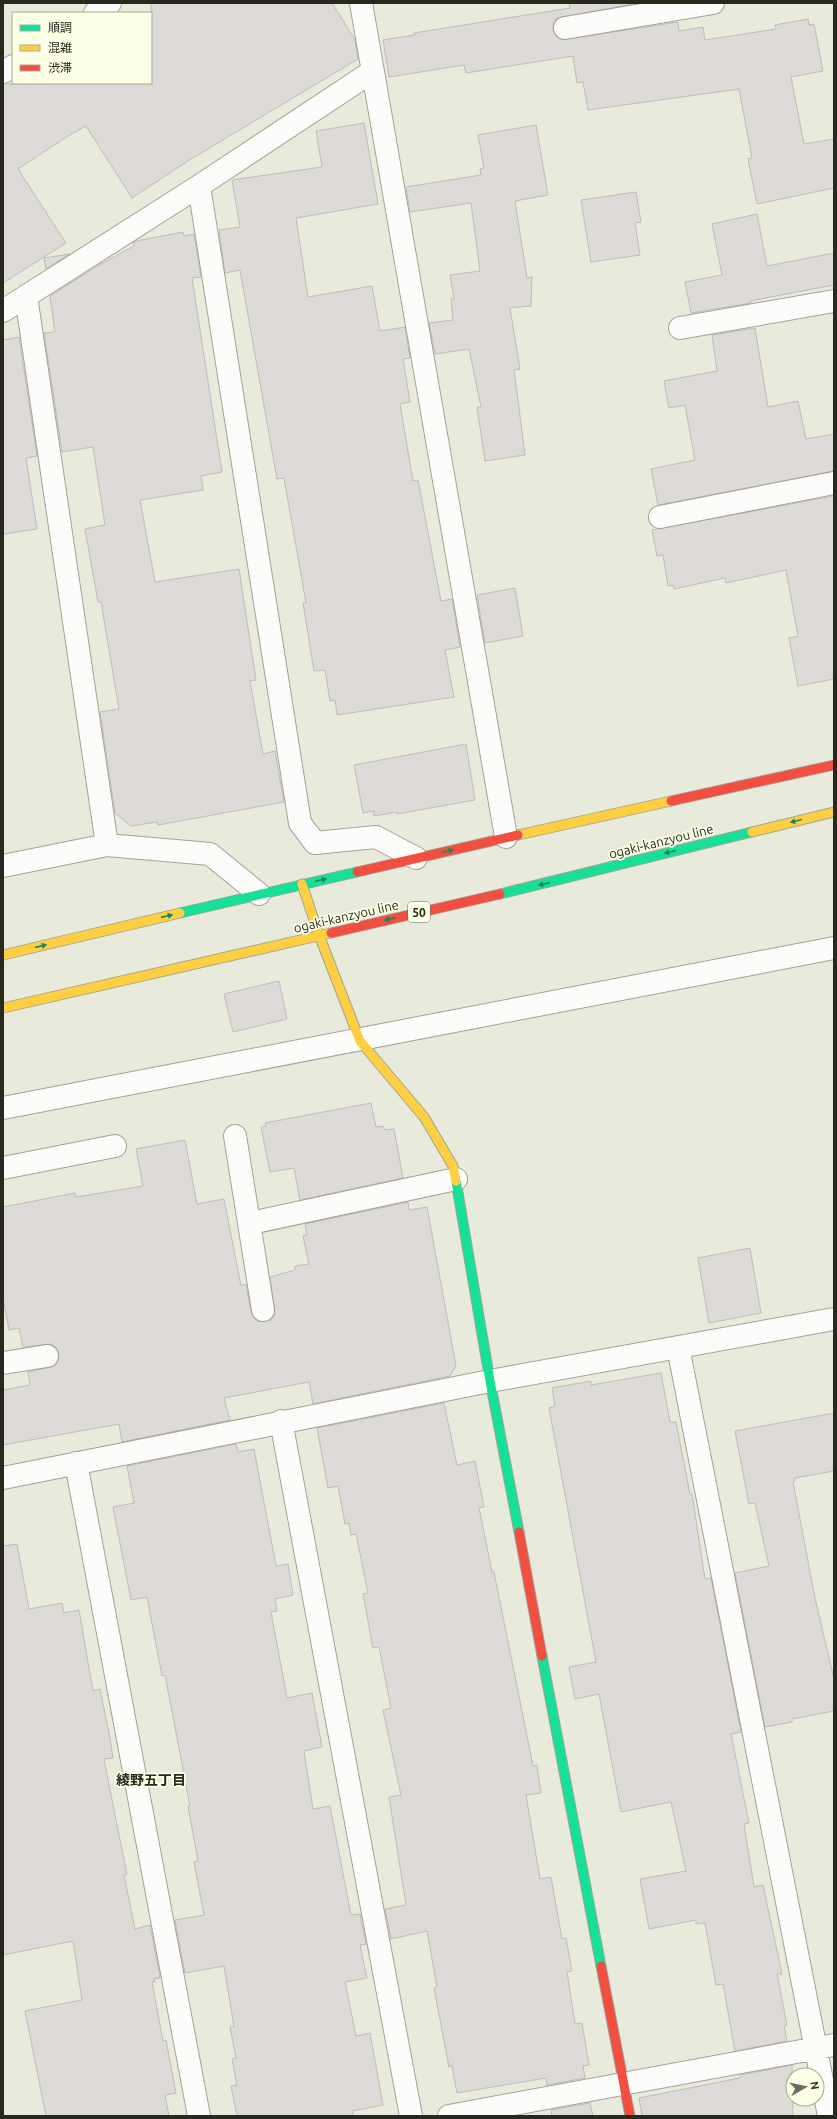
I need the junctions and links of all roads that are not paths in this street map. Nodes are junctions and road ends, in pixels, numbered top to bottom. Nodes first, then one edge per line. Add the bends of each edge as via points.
1 (110, 3) edge
2 (361, 3) edge
3 (713, 3) edge
4 (96, 12) edge
5 (565, 28) dead end
6 (12, 67) edge
7 (373, 71) junction
8 (3, 72) edge
9 (199, 186) junction
10 (26, 296) junction
11 (834, 301) edge
12 (3, 311) edge
13 (680, 328) dead end
14 (834, 483) edge
15 (660, 517) dead end
16 (834, 765) edge
17 (834, 812) edge
18 (506, 837) junction
19 (107, 845) junction
20 (416, 858) junction
21 (3, 866) edge
22 (302, 884) junction
23 (259, 894) junction
24 (319, 935) junction
25 (834, 948) edge
26 (3, 955) edge
27 (3, 1008) edge
28 (360, 1041) junction
29 (3, 1108) edge
30 (236, 1136) dead end
31 (115, 1146) dead end
32 (3, 1168) edge
33 (456, 1179) junction
34 (251, 1223) junction
35 (263, 1310) dead end
36 (834, 1319) edge
37 (678, 1347) junction
38 (47, 1356) dead end
39 (3, 1363) edge
40 (490, 1381) junction
41 (281, 1421) junction
42 (76, 1463) junction
43 (3, 1478) edge
44 (825, 2047) edge
45 (624, 2084) junction
46 (199, 2116) edge
47 (411, 2116) edge
48 (449, 2116) edge
49 (630, 2116) edge
50 (829, 2116) edge

1 - 4 street
2 - 7 street
3 - 5 street
6 - 8 street
7 - 9 street
7 - 18 street
9 - 10 street
9 - 20 street via 300,824 315,843 376,837
10 - 12 street
10 - 19 street
11 - 13 street
14 - 15 street
16 - 18 main road
17 -> 24 main road, ogaki-kanzyou line / 50 via 521,889
20 -> 18 main road
19 - 21 street
19 - 23 street via 210,854
22 -> 20 main road
22 - 23 main road
22 - 24 main road
26 -> 23 main road
24 - 27 main road, ogaki-kanzyou line / 50
24 - 28 main road
25 - 28 street
28 - 29 street
28 - 33 main road via 424,1117 453,1166
30 - 34 street
31 - 32 street
33 - 34 street
33 - 40 main road
34 - 35 street
36 - 37 street
37 - 40 street
37 - 44 street
38 - 39 street
40 - 41 street
40 - 45 main road
41 - 42 street
41 - 47 street
42 - 43 street
42 - 46 street
44 - 45 street
44 - 50 street
45 - 48 street
45 - 49 main road

